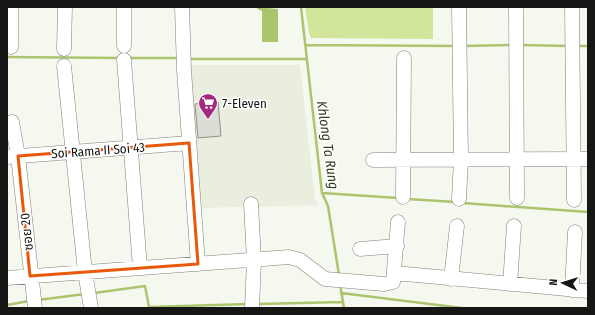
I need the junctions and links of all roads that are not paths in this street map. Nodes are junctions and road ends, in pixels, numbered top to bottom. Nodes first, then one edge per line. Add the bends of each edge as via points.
1 (11, 7) edge
2 (66, 7) edge
3 (124, 7) edge
4 (182, 7) edge
5 (459, 7) edge
6 (516, 7) edge
7 (572, 7) edge
8 (11, 47) dead end
9 (64, 49) dead end
10 (404, 58) dead end
11 (64, 66) dead end
12 (12, 122) dead end
13 (189, 143) junction
14 (131, 147) junction
15 (73, 152) junction
16 (13, 157) edge
17 (404, 159) junction
18 (518, 159) junction
19 (581, 159) edge
20 (372, 160) dead end
21 (461, 160) junction
22 (403, 196) dead end
23 (517, 198) dead end
24 (459, 199) dead end
25 (574, 200) dead end
26 (251, 204) dead end
27 (398, 222) dead end
28 (457, 226) dead end
29 (514, 226) dead end
30 (576, 232) dead end
31 (396, 246) junction
32 (360, 249) dead end
33 (254, 260) junction
34 (198, 264) junction
35 (140, 268) junction
36 (395, 273) junction
37 (30, 276) junction
38 (7, 278) edge
39 (86, 278) junction
40 (451, 278) junction
41 (510, 284) junction
42 (572, 290) junction
43 (588, 291) edge
44 (90, 303) edge
45 (35, 308) edge
46 (252, 308) edge

1 - 8 street
2 - 9 street
3 - 14 street via 124,53
4 - 13 street
5 - 21 street
6 - 18 street
7 - 19 street
10 - 17 street
11 - 15 street
12 - 16 street, ซอย 20
13 - 14 street, Soi Rama II Soi 43
13 - 34 street
14 - 15 street, Soi Rama II Soi 43
14 - 35 street
15 - 16 street, Soi Rama II Soi 43
15 - 39 street
16 - 37 street, ซอย 20
17 - 20 street
17 - 21 street
17 - 22 street
18 - 19 street
18 - 21 street
18 - 23 street
19 - 25 street
21 - 24 street
26 - 33 street
27 - 31 street
28 - 40 street
29 - 41 street
30 - 42 street
31 - 32 street
31 - 36 street
33 - 34 street
33 - 36 street via 292,257 300,260 321,277 330,280 384,284 393,282
33 - 46 street
34 - 35 street
35 - 39 street
36 - 40 street
37 - 38 street
37 - 39 street
37 - 45 street, ซอย 20
39 - 44 street
40 - 41 street
41 - 42 street
42 - 43 street

